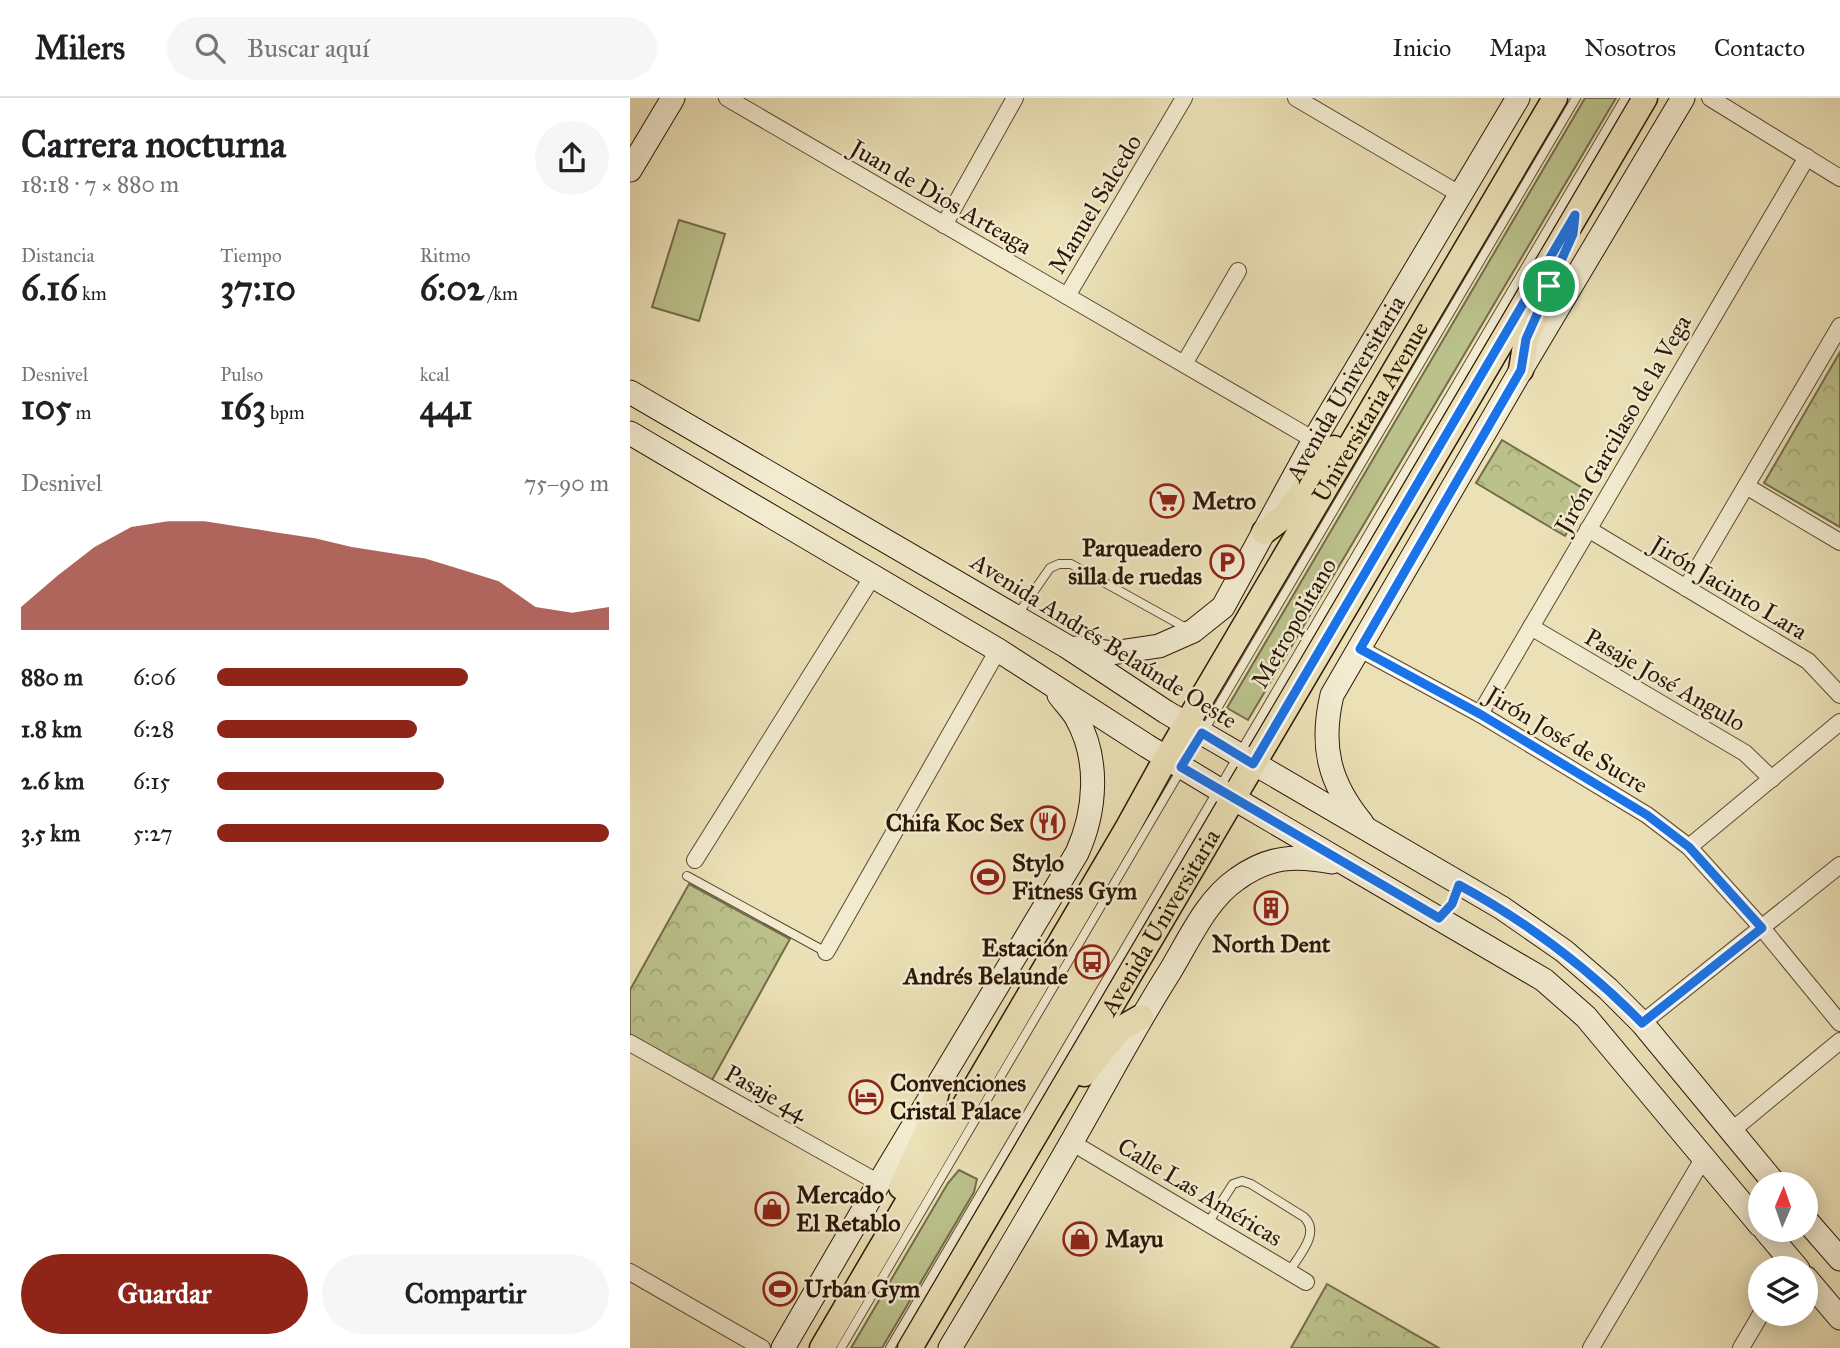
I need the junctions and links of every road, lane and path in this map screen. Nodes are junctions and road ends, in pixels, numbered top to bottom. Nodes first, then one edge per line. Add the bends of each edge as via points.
1 (673, 98) edge
2 (727, 98) edge
3 (1015, 98) edge
4 (1184, 98) edge
5 (1296, 98) edge
6 (1518, 98) edge
7 (1555, 98) edge
8 (1576, 98) edge
9 (1625, 98) edge
10 (1644, 98) edge
11 (1683, 98) edge
12 (1710, 98) edge
13 (1807, 157) junction
14 (630, 170) edge
15 (1840, 178) edge
16 (1461, 195) junction
17 (1575, 215) junction
18 (944, 225) junction
19 (1238, 271) dead end
20 (1067, 296) junction
21 (1840, 326) edge
22 (1184, 364) junction
23 (1521, 370) junction
24 (630, 391) edge
25 (630, 433) edge
26 (1359, 433) junction
27 (1314, 440) junction
28 (1746, 486) junction
29 (1588, 529) junction
30 (1264, 532) junction
31 (1840, 542) edge
32 (944, 574) junction
33 (873, 576) junction
34 (1686, 588) junction
35 (990, 601) junction
36 (924, 607) junction
37 (1016, 616) junction
38 (1531, 627) junction
39 (1193, 631) junction
40 (970, 634) junction
41 (1066, 646) junction
42 (1360, 649) junction
43 (998, 650) junction
44 (1048, 682) junction
45 (1840, 695) edge
46 (1480, 714) junction
47 (1840, 722) edge
48 (1194, 729) junction
49 (1246, 759) junction
50 (1174, 762) junction
51 (1772, 779) junction
52 (1226, 794) junction
53 (1369, 831) junction
54 (1689, 847) junction
55 (695, 860) dead end
56 (1346, 865) junction
57 (1840, 865) edge
58 (687, 876) dead end
59 (1459, 885) junction
60 (1502, 908) junction
61 (1439, 918) junction
62 (1762, 928) junction
63 (1484, 944) junction
64 (826, 952) joint
65 (1141, 1017) junction
66 (1642, 1023) junction
67 (1840, 1023) edge
68 (1840, 1041) edge
69 (630, 1043) edge
70 (938, 1087) junction
71 (1049, 1110) junction
72 (1730, 1132) junction
73 (1071, 1142) junction
74 (1703, 1158) junction
75 (1765, 1172) edge
76 (879, 1183) junction
77 (1748, 1211) edge
78 (1208, 1223) junction
79 (1818, 1234) edge
80 (1775, 1242) edge
81 (884, 1244) junction
82 (1786, 1256) edge
83 (1840, 1259) edge
84 (630, 1272) edge
85 (1289, 1272) junction
86 (1306, 1282) dead end
87 (1818, 1294) edge
88 (1840, 1318) edge
89 (1754, 1326) edge
90 (762, 1348) edge
91 (783, 1348) edge
92 (822, 1348) edge
93 (841, 1348) edge
94 (890, 1348) edge
95 (910, 1348) edge
96 (950, 1348) edge
97 (1591, 1348) edge
98 (1741, 1348) edge

1 - 14 street
2 - 18 street, Juan de Dios Arteaga
3 - 18 street
4 - 20 street, Manuel Salcedo
5 - 16 street
6 - 16 street, Avenida Universitaria
7 - 26 main road, Universitaria Avenue
8 - 48 lane, Metropolitano
9 - 49 lane, Metropolitano
10 - 17 main road, Avenida Universitaria
11 - 23 street
12 - 13 street
13 - 15 street
13 - 29 street, Jirón Garcilaso de la Vega
16 - 27 street, Avenida Universitaria
17 - 23 main road via 1573,234 1526,339
17 - 49 main road, Avenida Universitaria
18 - 20 street, Juan de Dios Arteaga
19 - 22 street
20 - 22 street, Juan de Dios Arteaga
21 - 28 street
22 - 27 street, Juan de Dios Arteaga
23 - 42 street
24 - 32 street, Avenida Andrés Belaúnde Oeste
25 - 33 street
26 - 30 main road via 1332,449 1285,516
26 - 48 main road, Universitaria Avenue
27 - 30 street, Avenida Universitaria
28 - 31 street
28 - 34 street
29 - 34 street, Jirón Jacinto Lara
29 - 38 street, Jirón Garcilaso de la Vega
30 - 39 street, Avenida Universitaria via 1223,607
32 - 35 street, Avenida Andrés Belaúnde Oeste
32 - 36 street via 939,593
33 - 36 street
33 - 55 street
34 - 45 street, Jirón Jacinto Lara via 1808,662
35 - 37 street, Avenida Andrés Belaúnde Oeste
35 - 40 street via 976,615
36 - 40 street
37 - 39 lane via 1050,568 1071,564
37 - 41 street, Avenida Andrés Belaúnde Oeste
38 - 46 street, Jirón Garcilaso de la Vega
38 - 51 street, Pasaje José Angulo via 1745,753
39 - 41 street, Avenida Universitaria via 1142,650 1112,653
40 - 43 street
41 - 48 street, Avenida Andrés Belaúnde Oeste
42 - 46 street, Jirón José de Sucre
42 - 53 street via 1332,695 1326,721 1327,753 1348,806
43 - 44 street
43 - 64 street
44 - 50 street
44 - 70 street via 1076,717 1086,741 1093,792 1086,833
46 - 54 street, Jirón José de Sucre via 1647,815
47 - 51 street
48 - 49 street, Avenida Andrés Belaúnde Oeste
48 - 50 main road
49 - 52 main road, Avenida Universitaria
49 - 53 street, Avenida Andrés Belaúnde Oeste
50 - 52 street
50 - 81 main road
50 - 93 lane
51 - 54 street
52 - 56 street
52 - 71 main road, Avenida Universitaria
52 - 94 lane
53 - 59 street, Avenida Andrés Belaúnde Oeste
54 - 62 street, Jirón José de Sucre
56 - 61 street
56 - 65 street, Avenida Universitaria via 1284,858 1236,880 1215,899
57 - 62 street
58 - 64 lane
59 - 60 street, Avenida Andrés Belaúnde Oeste
59 - 61 street via 1452,904
60 - 63 street
60 - 66 street, Avenida Andrés Belaúnde Oeste via 1564,951
61 - 63 street
62 - 66 street
62 - 67 street, Jirón José de Sucre
63 - 74 street via 1544,980 1586,1017
65 - 71 main road via 1121,1029
65 - 73 street, Avenida Universitaria
66 - 72 street, Avenida Andrés Belaúnde Oeste
68 - 72 street
69 - 76 street, Pasaje 44
70 - 76 street
70 - 81 main road via 928,1129 889,1212
71 - 95 main road, Avenida Universitaria
72 - 75 street, Avenida Andrés Belaúnde Oeste
73 - 78 street, Calle Las Américas
73 - 96 street, Avenida Universitaria
74 - 77 street
74 - 97 street
76 - 91 street
78 - 85 street, Calle Las Américas
78 - 85 lane via 1233,1184 1251,1184 1311,1223 1312,1233
79 - 83 street
80 - 82 street
81 - 92 main road
84 - 90 street
85 - 86 street, Calle Las Américas
87 - 88 street
89 - 98 street

